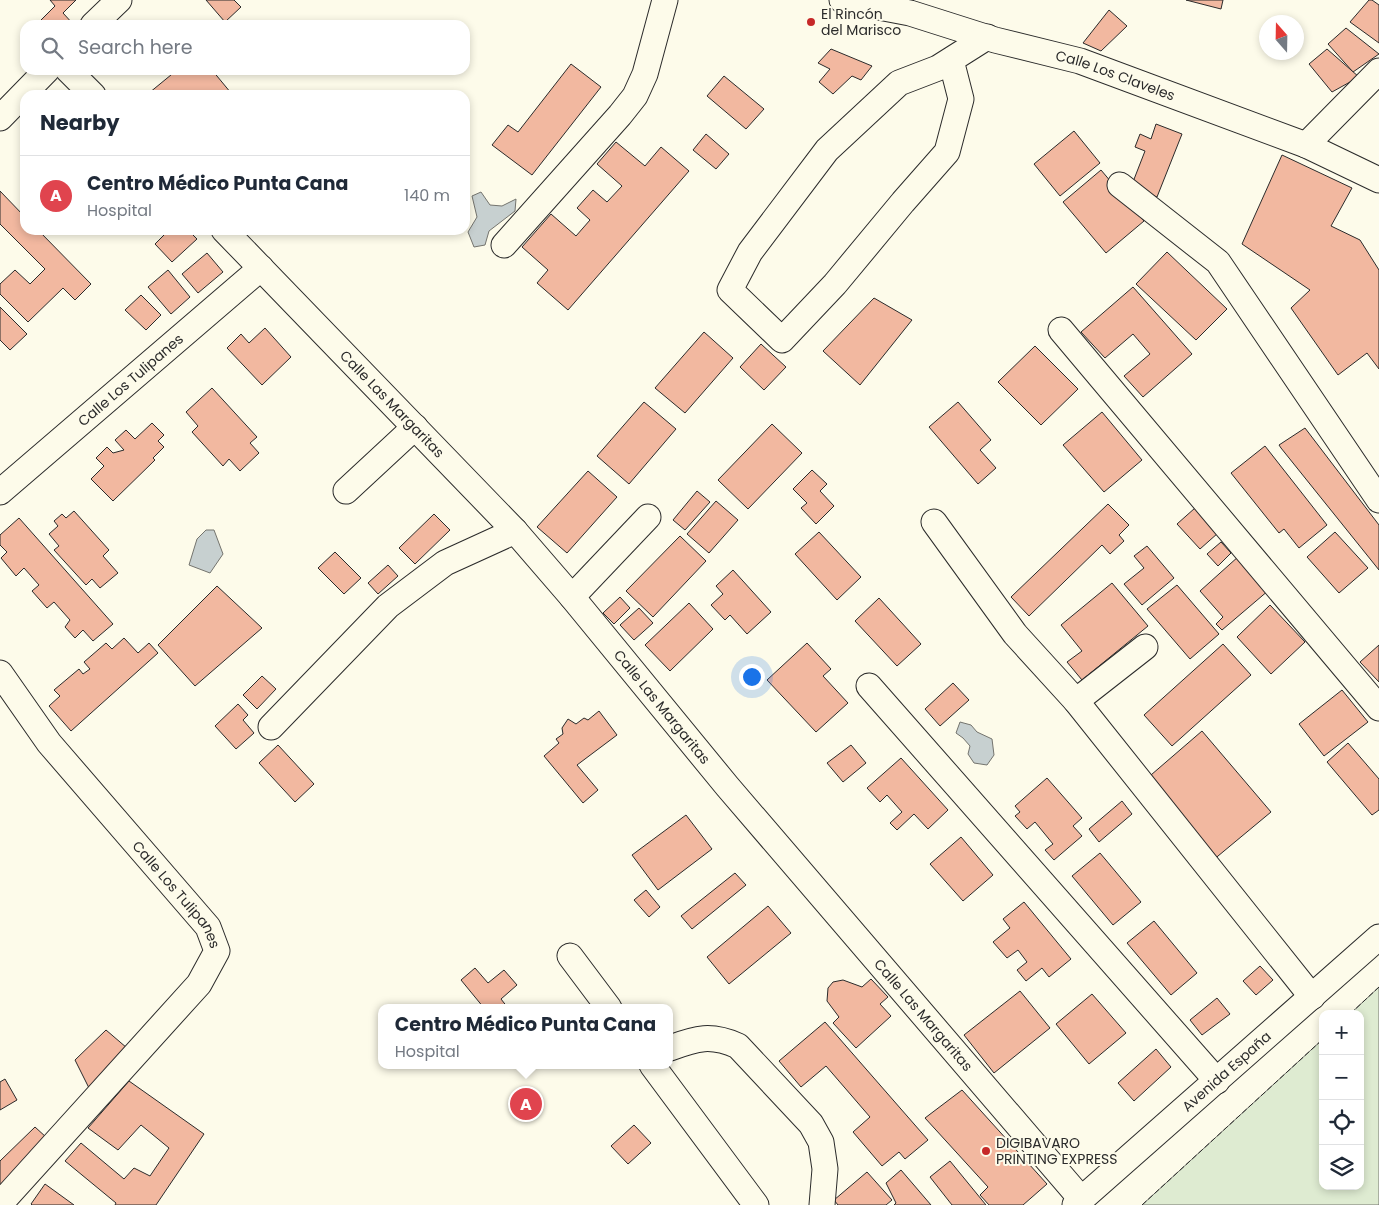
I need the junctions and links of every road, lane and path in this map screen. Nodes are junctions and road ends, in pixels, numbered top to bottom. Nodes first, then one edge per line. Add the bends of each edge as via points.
1 (119, 0) edge
2 (665, 0) edge
3 (842, 0) edge
4 (916, 6) edge
5 (98, 20) edge
6 (987, 37) junction
7 (951, 60) junction
8 (1379, 70) edge
9 (42, 75) edge
10 (73, 75) edge
11 (27, 90) edge
12 (88, 90) edge
13 (20, 98) edge
14 (0, 118) edge
15 (1306, 145) junction
16 (1379, 180) edge
17 (1120, 185) dead end
18 (229, 235) edge
19 (504, 245) dead end
20 (261, 268) junction
21 (1061, 330) dead end
22 (414, 427) junction
23 (346, 491) dead end
24 (0, 492) edge
25 (1377, 492) edge
26 (648, 517) dead end
27 (934, 522) dead end
28 (515, 531) junction
29 (572, 597) junction
30 (1145, 647) dead end
31 (0, 673) edge
32 (870, 686) dead end
33 (1076, 701) junction
34 (1379, 708) edge
35 (272, 727) dead end
36 (1379, 937) edge
37 (570, 956) dead end
38 (1312, 997) junction
39 (606, 1004) edge
40 (673, 1047) edge
41 (655, 1069) edge
42 (1217, 1081) junction
43 (1078, 1202) edge
44 (0, 1204) edge
45 (756, 1205) edge
46 (822, 1205) edge

1 - 5 street
2 - 19 street via 645,74 634,96
3 - 4 street, Calle Los Claveles
4 - 6 street, Calle Los Claveles
6 - 7 street
6 - 15 street, Calle Los Claveles via 1080,61
7 - 7 street via 900,83 827,150 750,252 730,290 782,340 835,284 947,152 961,99
8 - 15 street
9 - 11 street
10 - 12 street
13 - 14 street
15 - 16 street, Calle Los Claveles
17 - 25 street via 1218,262
18 - 20 street, Calle Las Margaritas
20 - 22 street, Calle Las Margaritas
20 - 24 street, Calle Los Tulipanes
21 - 34 street
22 - 23 street
22 - 28 street, Calle Las Margaritas
26 - 29 street
27 - 33 street via 1015,634
28 - 29 street, Calle Las Margaritas
28 - 35 street via 445,563 388,606
29 - 43 street, Calle Las Margaritas
30 - 33 street
31 - 44 street, Calle Los Tulipanes via 48,743 208,927 217,951 199,984
32 - 42 street
33 - 38 street
36 - 38 street, Avenida España
37 - 39 street
38 - 42 street, Avenida España
40 - 46 street via 694,1039 722,1039 738,1046 811,1124 821,1142 825,1169
41 - 45 street
42 - 43 street, Avenida España

